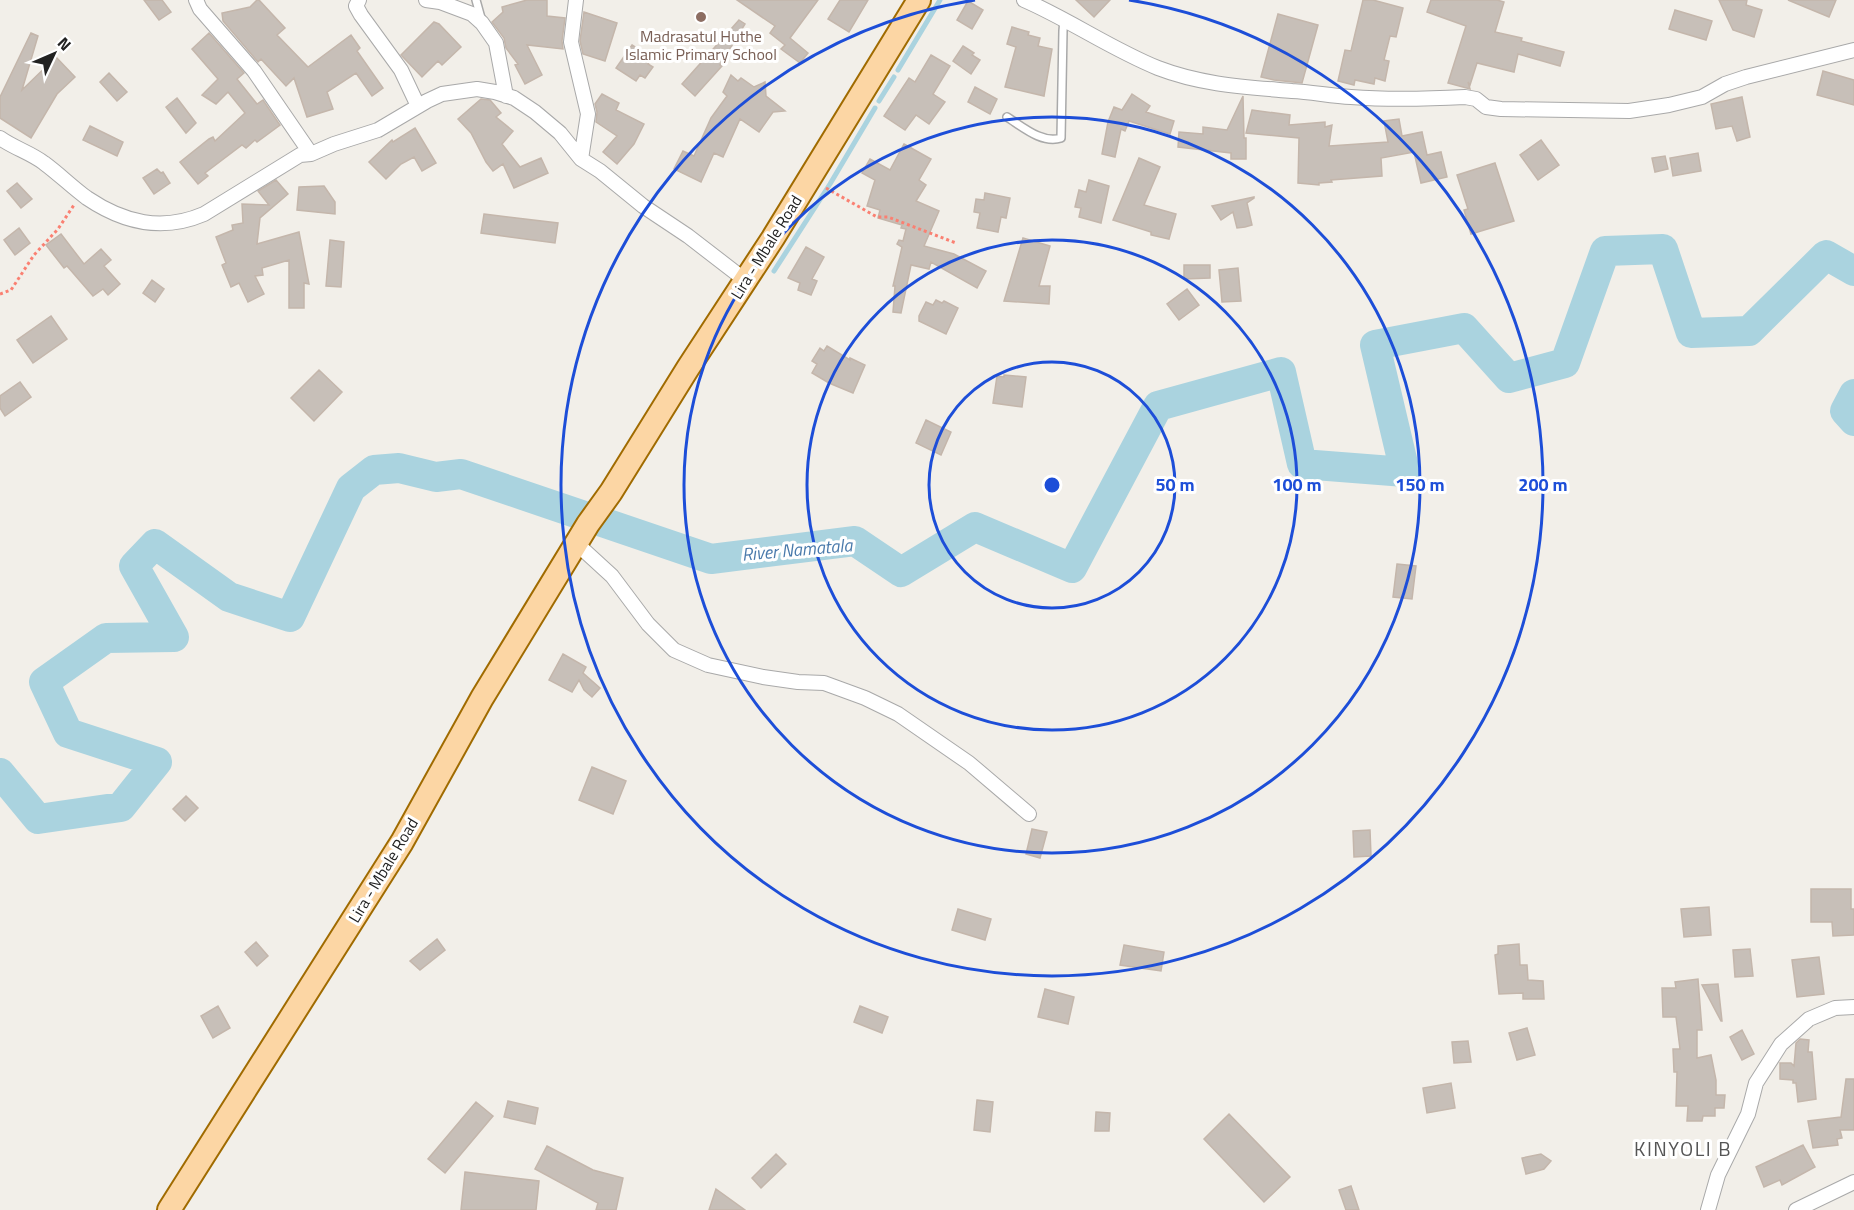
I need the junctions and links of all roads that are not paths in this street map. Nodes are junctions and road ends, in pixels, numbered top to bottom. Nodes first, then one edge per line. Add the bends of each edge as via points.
1 (196, 0) edge
2 (359, 0) edge
3 (426, 0) edge
4 (476, 0) edge
5 (576, 0) edge
6 (919, 0) edge
7 (1024, 0) edge
8 (1064, 19) junction
9 (482, 23) junction
10 (1854, 50) edge
11 (506, 96) junction
12 (418, 106) junction
13 (1007, 117) dead end
14 (0, 138) edge
15 (311, 154) junction
16 (581, 159) junction
17 (745, 280) junction
18 (582, 534) junction
19 (1029, 814) dead end
20 (1854, 1007) edge
21 (1854, 1182) edge
22 (169, 1210) edge
23 (1708, 1210) edge
24 (1796, 1210) edge

1 - 15 street via 254,71
2 - 12 street via 356,6 361,15 401,70
3 - 9 street via 472,14
4 - 9 lane
5 - 16 street via 571,42 588,114
6 - 17 main road, Lira - Mbale Road
7 - 8 street
8 - 10 street via 1120,51 1192,79 1352,98 1465,97 1501,109 1629,111 1669,105 1702,97 1746,77
8 - 13 lane via 1061,138 1053,141 1038,136
9 - 11 street via 496,44
11 - 12 street via 477,89 458,91
11 - 16 street via 535,112 560,133
12 - 15 street via 378,130
14 - 15 street via 42,161 81,194 110,211 140,222 171,224 204,214 300,155
16 - 17 street
17 - 18 main road, Lira - Mbale Road
18 - 19 street via 648,624 674,650 708,665 763,677 824,683 865,698 898,714 969,763
18 - 22 main road, Lira - Mbale Road via 482,698 402,842
20 - 23 street via 1835,1008 1809,1019 1781,1044 1756,1083 1748,1114 1718,1175
21 - 24 street

